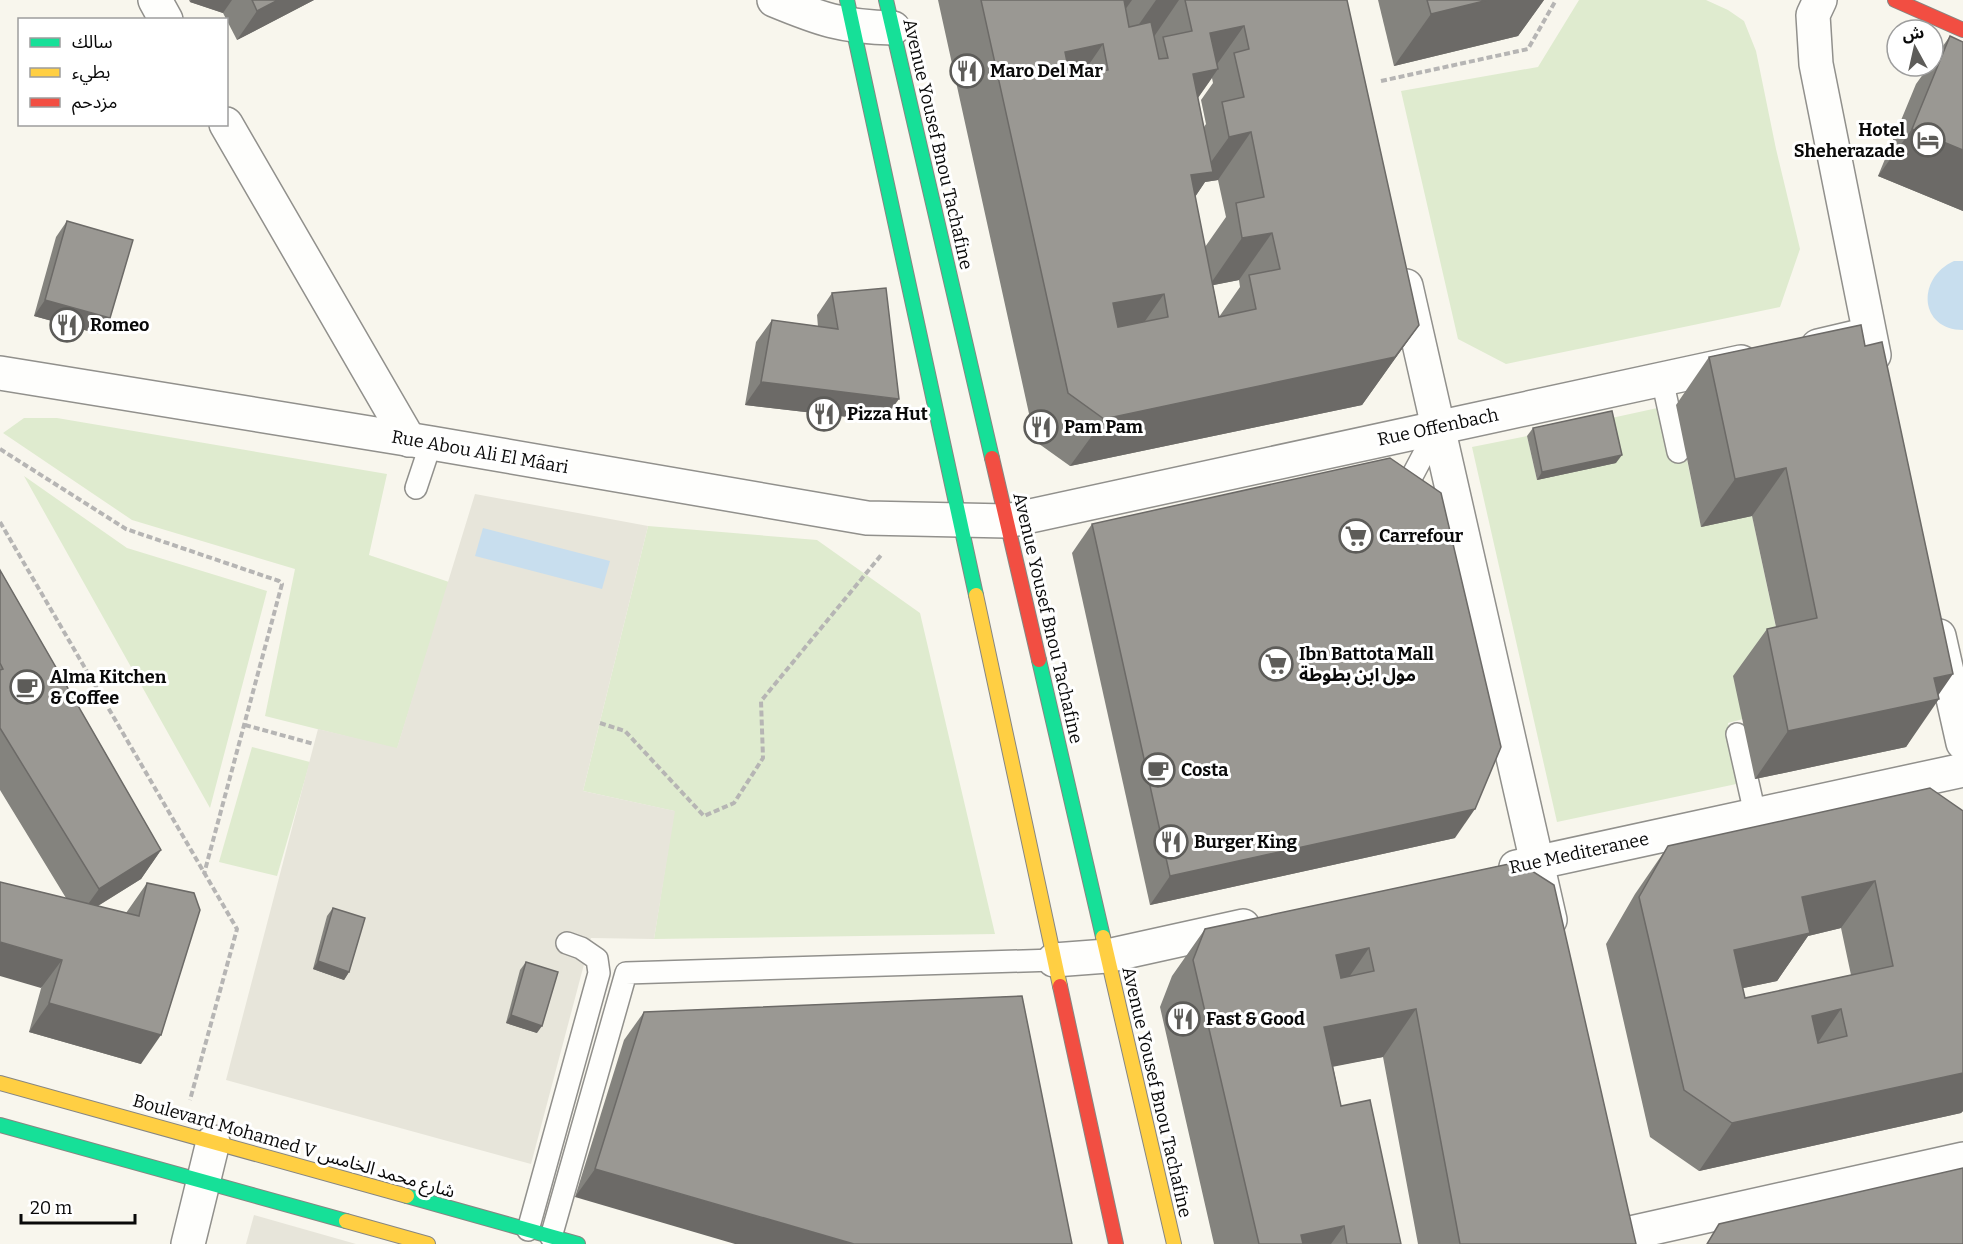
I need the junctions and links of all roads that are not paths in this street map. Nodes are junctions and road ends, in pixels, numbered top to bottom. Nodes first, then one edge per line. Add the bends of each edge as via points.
1 (155, 0) edge
2 (774, 0) edge
3 (1820, 0) edge
4 (1895, 0) edge
5 (850, 14) edge
6 (890, 14) edge
7 (165, 18) edge
8 (1963, 30) edge
9 (227, 126) edge
10 (1399, 254) edge
11 (1869, 334) junction
12 (0, 373) edge
13 (1662, 379) junction
14 (1880, 382) edge
15 (1438, 427) junction
16 (420, 441) junction
17 (1678, 452) dead end
18 (416, 488) dead end
19 (1396, 505) edge
20 (1007, 521) junction
21 (960, 522) junction
22 (1931, 602) edge
23 (1737, 734) dead end
24 (1963, 743) edge
25 (1963, 770) edge
26 (1755, 814) junction
27 (1537, 862) junction
28 (1485, 873) edge
29 (1276, 919) edge
30 (567, 943) dead end
31 (1556, 948) edge
32 (1107, 956) junction
33 (1054, 960) junction
34 (0, 1083) edge
35 (0, 1125) edge
36 (213, 1142) junction
37 (1963, 1159) edge
38 (202, 1182) junction
39 (1619, 1228) edge
40 (528, 1230) junction
41 (551, 1236) junction
42 (188, 1244) edge
43 (428, 1244) edge
44 (578, 1244) edge
45 (1116, 1244) edge
46 (1174, 1244) edge

1 - 7 street
2 - 5 street via 822,20
3 - 11 street via 1813,15 1815,64
4 - 8 main road
5 - 6 street
5 - 21 main road
6 - 20 main road, Avenue Yousef Bnou Tachafine
9 - 16 street
10 - 15 street
11 - 13 street, Rue Offenbach
11 - 14 street
12 - 16 street, Rue Abou Ali El Mâari
13 - 15 street, Rue Offenbach
13 - 17 lane
15 - 19 lane
15 - 20 street, Rue Offenbach
15 - 27 street
16 - 18 lane
16 - 21 street, Rue Abou Ali El Mâari via 867,518
20 - 21 street, Rue Offenbach
20 - 32 main road, Avenue Yousef Bnou Tachafine
21 - 33 main road
22 - 24 street
23 - 26 lane
25 - 26 street, Rue Mediteranee
26 - 27 street, Rue Mediteranee
27 - 28 street, Rue Mediteranee
27 - 31 street
29 - 32 street
30 - 40 lane via 597,959 599,973
32 - 33 street
32 - 46 main road, Avenue Yousef Bnou Tachafine
33 - 41 lane via 626,973
33 - 45 main road
34 - 36 main road, Boulevard Mohamed V شارع محمد الخامس
35 - 38 main road
36 - 38 street
36 - 40 main road, Boulevard Mohamed V شارع محمد الخامس
37 - 39 street
38 - 42 street
38 - 43 main road
40 - 41 main road, Boulevard Mohamed V شارع محمد الخامس
41 - 44 main road, Boulevard Mohamed V شارع محمد الخامس

